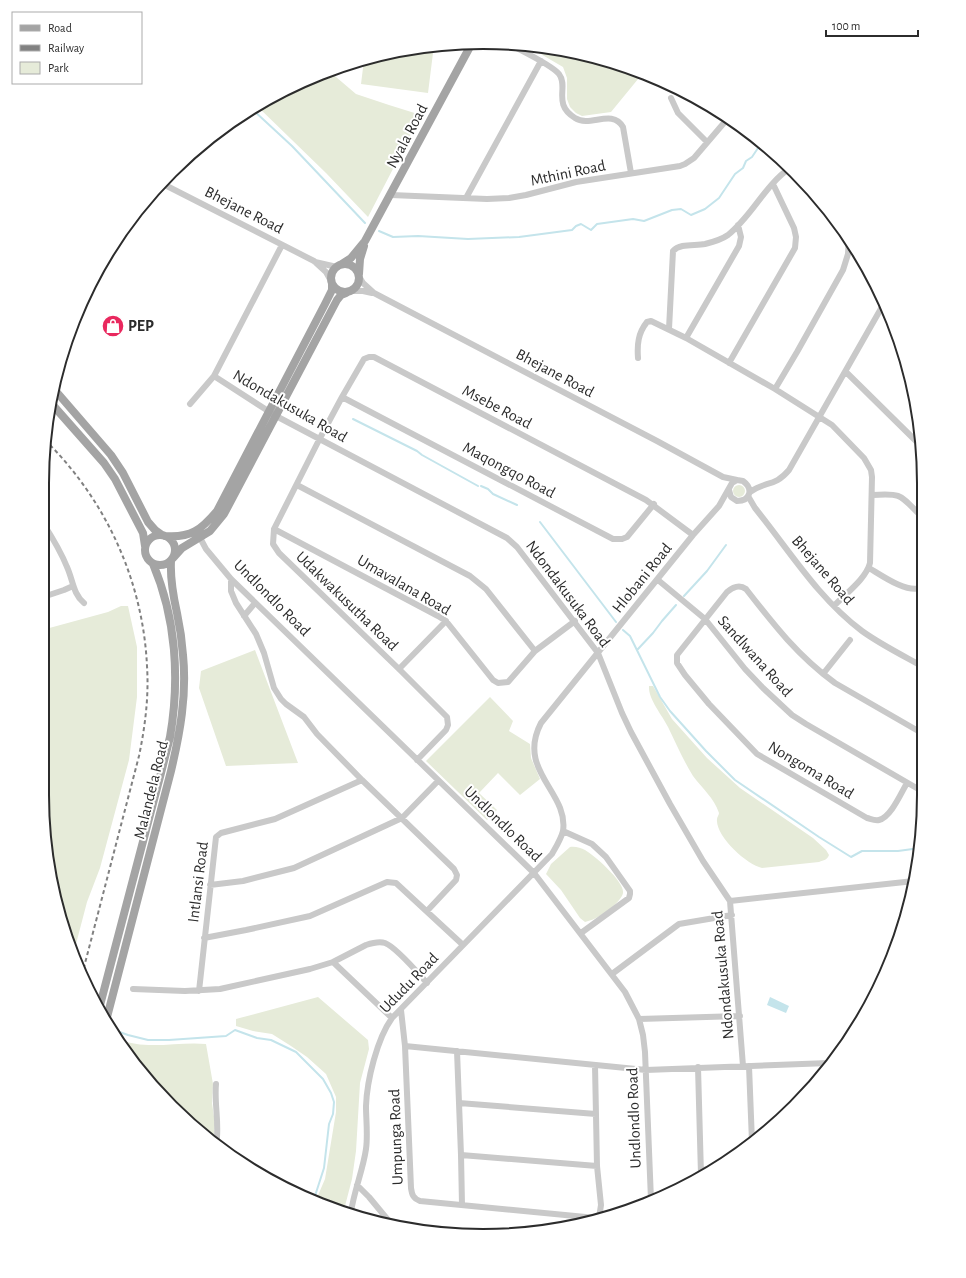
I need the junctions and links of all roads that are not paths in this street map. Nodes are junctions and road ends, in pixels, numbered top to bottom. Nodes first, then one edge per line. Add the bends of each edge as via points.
1 (469, 50) edge
2 (523, 51) edge
3 (541, 61) junction
4 (671, 98) dead end
5 (724, 122) edge
6 (707, 142) junction
7 (785, 171) edge
8 (631, 173) junction
9 (773, 184) junction
10 (167, 186) edge
11 (391, 195) junction
12 (466, 198) junction
13 (738, 225) junction
14 (365, 241) junction
15 (282, 245) junction
16 (848, 249) edge
17 (314, 261) junction
18 (338, 266) junction
19 (359, 276) junction
20 (332, 283) junction
21 (349, 292) junction
22 (374, 293) junction
23 (881, 309) edge
24 (669, 329) junction
25 (686, 338) junction
26 (638, 358) dead end
27 (729, 363) junction
28 (846, 372) junction
29 (214, 376) junction
30 (775, 389) junction
31 (58, 394) edge
32 (342, 397) junction
33 (190, 404) dead end
34 (56, 408) edge
35 (268, 411) junction
36 (276, 416) junction
37 (820, 417) junction
38 (914, 439) edge
39 (320, 440) junction
40 (723, 477) junction
41 (736, 480) junction
42 (745, 482) junction
43 (297, 485) junction
44 (761, 486) junction
45 (729, 489) junction
46 (749, 494) junction
47 (873, 495) junction
48 (740, 501) junction
49 (654, 504) junction
50 (719, 506) junction
51 (755, 508) junction
52 (917, 511) edge
53 (274, 530) junction
54 (49, 534) edge
55 (198, 534) junction
56 (693, 535) junction
57 (164, 536) junction
58 (145, 546) junction
59 (172, 560) junction
60 (153, 564) junction
61 (869, 568) junction
62 (231, 579) junction
63 (658, 580) junction
64 (73, 586) junction
65 (917, 588) edge
66 (49, 595) edge
67 (84, 603) dead end
68 (255, 603) junction
69 (834, 606) junction
70 (244, 616) junction
71 (705, 619) junction
72 (446, 621) junction
73 (574, 621) junction
74 (850, 640) dead end
75 (535, 650) junction
76 (598, 653) junction
77 (917, 663) edge
78 (399, 668) junction
79 (823, 674) junction
80 (917, 730) edge
81 (417, 760) junction
82 (362, 780) junction
83 (438, 781) junction
84 (907, 783) junction
85 (917, 788) edge
86 (402, 818) junction
87 (563, 831) junction
88 (534, 873) junction
89 (909, 882) edge
90 (210, 885) junction
91 (730, 901) junction
92 (427, 911) junction
93 (732, 915) junction
94 (581, 932) junction
95 (204, 938) junction
96 (463, 945) junction
97 (332, 962) junction
98 (612, 974) junction
99 (427, 983) junction
100 (133, 989) dead end
101 (199, 991) junction
102 (101, 1001) edge
103 (401, 1010) junction
104 (108, 1014) edge
105 (740, 1016) junction
106 (392, 1018) junction
107 (639, 1019) junction
108 (405, 1046) junction
109 (457, 1051) junction
110 (824, 1063) edge
111 (595, 1065) junction
112 (746, 1066) junction
113 (698, 1067) junction
114 (646, 1070) junction
115 (216, 1084) dead end
116 (459, 1103) junction
117 (596, 1114) junction
118 (751, 1135) edge
119 (217, 1137) edge
120 (461, 1155) junction
121 (598, 1166) junction
122 (701, 1170) edge
123 (357, 1186) junction
124 (651, 1195) edge
125 (462, 1205) junction
126 (352, 1209) edge
127 (599, 1213) edge
128 (584, 1217) edge
129 (386, 1218) edge

1 - 11 main road, Nyala Road
2 - 3 street
3 - 8 street via 560,75 562,103 571,116 585,122 609,118 621,124
3 - 12 street
4 - 6 street via 678,113
5 - 6 street, Mthini Road
6 - 8 street, Mthini Road via 694,158 685,164
7 - 9 street
8 - 12 street, Mthini Road via 576,182 514,197
9 - 13 street
9 - 27 street via 794,228 795,248
10 - 15 street, Bhejane Road
11 - 12 street, Mthini Road
11 - 14 main road, Nyala Road
13 - 24 street via 728,235 716,241 674,249
13 - 25 street via 739,246
14 - 18 main road, Nyala Road via 356,253
14 - 19 main road, Nyala Road
15 - 17 street, Bhejane Road
15 - 29 street
16 - 30 street via 843,270
17 - 18 street, Bhejane Road
17 - 20 street, Bhejane Road via 326,272
18 - 19 main road via 351,265
18 - 20 main road via 332,273
19 - 21 main road via 357,287
19 - 22 street, Bhejane Road
20 - 21 main road via 336,290
20 - 35 main road via 332,290 325,304
21 - 22 street, Bhejane Road
21 - 36 main road via 337,300
22 - 40 street, Bhejane Road
23 - 28 street
24 - 25 street
24 - 26 street via 651,321 647,322 638,341
25 - 27 street
27 - 30 street
28 - 37 street
28 - 38 street
29 - 33 street
29 - 35 street, Ndondakusuka Road
30 - 37 street
31 - 57 main road via 111,455 148,522
32 - 39 street, Msebe Road
32 - 49 street, Maqongqo Road via 613,539 627,537
32 - 49 street, Msebe Road via 364,359 374,357
34 - 58 main road via 115,479 143,533
35 - 36 street, Ndondakusuka Road
35 - 55 main road via 217,511
36 - 39 street, Ndondakusuka Road
36 - 55 main road via 224,514 210,531
37 - 44 street via 784,477
37 - 47 street via 837,430 869,465
39 - 43 street
39 - 73 street, Ndondakusuka Road via 507,538 517,547
40 - 41 street, Bhejane Road
40 - 45 street
41 - 42 street
41 - 45 street
42 - 44 street
42 - 46 street via 749,486
43 - 53 street
43 - 75 street via 470,576 486,589
44 - 46 street
45 - 48 street via 731,497
45 - 50 street, Hlobani Road
46 - 48 street
46 - 51 street, Bhejane Road
47 - 52 street via 898,495
47 - 61 street
48 - 50 street
48 - 51 street, Bhejane Road
49 - 56 street, Msebe Road
50 - 56 street, Hlobani Road
51 - 69 street, Bhejane Road via 809,579
53 - 72 street, Umavalana Road
53 - 78 street, Udakwakusutha Road via 274,544 279,553
54 - 64 street via 70,572
55 - 57 main road
55 - 59 main road
55 - 62 street, Undlondlo Road via 206,549
56 - 63 street, Hlobani Road
57 - 58 main road via 152,537
57 - 59 main road via 174,545
58 - 60 main road via 145,554
59 - 60 main road via 164,565
59 - 104 main road, Malandela Road via 170,578 183,656 184,698 171,771
60 - 102 main road, Malandela Road via 164,592 172,629 174,706 170,737
61 - 65 street via 903,587
61 - 69 street
62 - 68 street, Undlondlo Road
62 - 70 street via 231,591
63 - 71 street, Sandlwana Road
63 - 76 street, Hlobani Road
64 - 66 street
64 - 67 street
68 - 70 street
68 - 81 street, Undlondlo Road
69 - 77 street, Bhejane Road via 872,638
70 - 82 street via 260,643 274,688 286,704 304,717
71 - 79 street, Nongoma Road via 727,592 736,586 743,587 791,645
71 - 84 street, Sandlwana Road via 745,669 792,715
71 - 84 street, Nongoma Road via 677,654 677,663 709,704 757,754 873,820 887,816
72 - 75 street, Umavalana Road via 498,683 508,682
72 - 78 street
73 - 75 street, Umavalana Road
73 - 76 street, Ndondakusuka Road
74 - 79 street
76 - 87 street, Hlobani Road via 541,723 536,736 534,754 561,812
76 - 91 street, Ndondakusuka Road via 631,732 677,817
78 - 81 street, Udakwakusutha Road via 448,721 446,730
79 - 80 street, Nongoma Road
81 - 83 street, Undlondlo Road
82 - 86 street
82 - 90 street, Intlansi Road via 267,822 218,835 215,841
83 - 86 street
83 - 88 street, Undlondlo Road
84 - 85 street, Sandlwana Road
86 - 90 street via 294,868 242,881
86 - 92 street via 454,869 457,875 456,880
87 - 88 street via 552,854
87 - 94 street via 592,844 606,857 630,891 629,898
88 - 94 street, Undlondlo Road
88 - 96 street, Ududu Road
89 - 91 street
90 - 95 street, Intlansi Road
91 - 93 street, Ndondakusuka Road
92 - 95 street via 396,883 387,882 310,916
92 - 96 street
93 - 98 street via 679,924
93 - 105 street, Ndondakusuka Road
94 - 98 street, Undlondlo Road
95 - 101 street, Intlansi Road
96 - 99 street, Ududu Road
97 - 99 street via 366,945 381,942 391,946
97 - 101 street via 239,986
97 - 106 street
98 - 107 street, Undlondlo Road via 626,992
99 - 103 street, Ududu Road
100 - 101 street
103 - 106 street, Ududu Road
103 - 108 street, Umpunga Road
105 - 107 street
105 - 112 street, Ndondakusuka Road
106 - 123 street, Ududu Road via 383,1032 372,1069 366,1104 366,1150
107 - 114 street, Undlondlo Road
108 - 109 street
108 - 125 street, Umpunga Road via 412,1194 420,1201
109 - 111 street
109 - 116 street
110 - 112 street
111 - 114 street
111 - 117 street
112 - 113 street
112 - 118 street, Ndondakusuka Road
113 - 114 street
113 - 122 street
114 - 124 street, Undlondlo Road
115 - 119 street
116 - 117 street
116 - 120 street
117 - 121 street
120 - 121 street
120 - 125 street
121 - 127 street
123 - 126 street, Ududu Road
123 - 129 street
125 - 128 street, Umpunga Road

